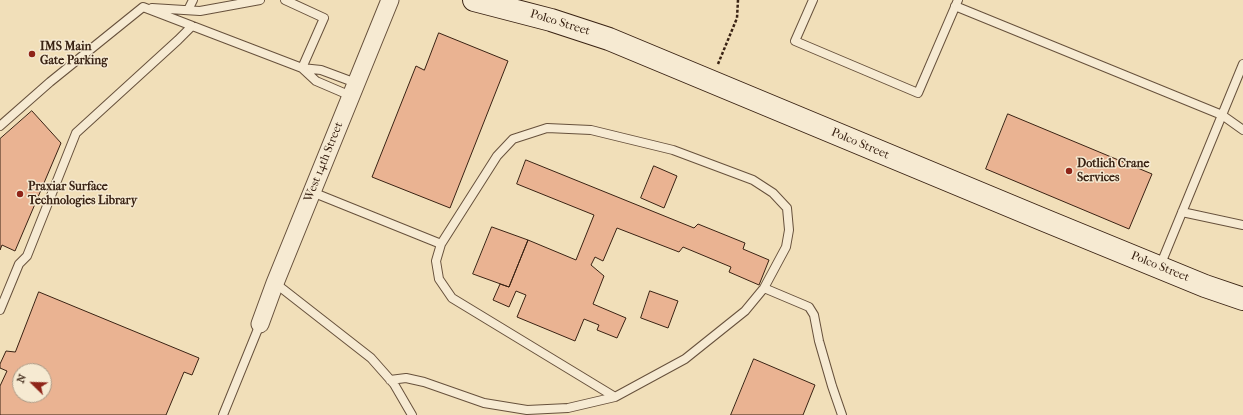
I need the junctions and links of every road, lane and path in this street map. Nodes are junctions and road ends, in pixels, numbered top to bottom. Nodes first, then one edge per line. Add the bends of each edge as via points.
1 (193, 0) edge
2 (260, 0) edge
3 (285, 0) edge
4 (390, 0) edge
5 (474, 0) edge
6 (738, 0) edge
7 (813, 0) edge
8 (957, 3) edge
9 (143, 7) junction
10 (188, 10) junction
11 (192, 26) junction
12 (1243, 64) edge
13 (302, 68) junction
14 (711, 81) junction
15 (353, 90) junction
16 (1222, 115) junction
17 (0, 126) edge
18 (1243, 130) edge
19 (312, 192) junction
20 (1182, 212) junction
21 (1243, 225) edge
22 (441, 244) junction
23 (1160, 267) junction
24 (275, 283) junction
25 (764, 288) junction
26 (1243, 299) edge
27 (0, 310) edge
28 (260, 324) joint
29 (390, 380) junction
30 (615, 397) junction
31 (223, 415) edge
32 (412, 415) edge
33 (842, 415) edge

1 - 10 lane
2 - 10 lane via 200,11
3 - 13 lane via 324,18
4 - 15 street, West 14th Street
5 - 14 street, Polco Street via 576,27
6 - 14 path via 737,18
7 - 8 lane via 795,41 918,93
8 - 16 lane
9 - 10 lane
9 - 11 lane
9 - 17 lane
11 - 13 lane
11 - 27 lane via 76,133 26,256 19,264
12 - 16 lane
13 - 15 lane via 321,70
13 - 15 lane via 316,82
14 - 23 street, Polco Street
15 - 19 street, West 14th Street
16 - 18 lane
16 - 20 lane
19 - 22 lane
19 - 24 street, West 14th Street
20 - 21 lane
20 - 23 lane
22 - 25 lane via 497,156 513,139 547,128 591,130 673,150 753,180 773,193 787,208 789,230 786,247
22 - 30 lane via 436,261 439,279 452,298
23 - 26 street, Polco Street
24 - 28 street, West 14th Street
24 - 29 lane via 371,358
25 - 30 lane via 745,311 685,360
25 - 33 lane via 809,307 814,315 818,342
28 - 31 lane
29 - 30 lane via 406,378 484,403 527,410 568,408
29 - 32 lane

